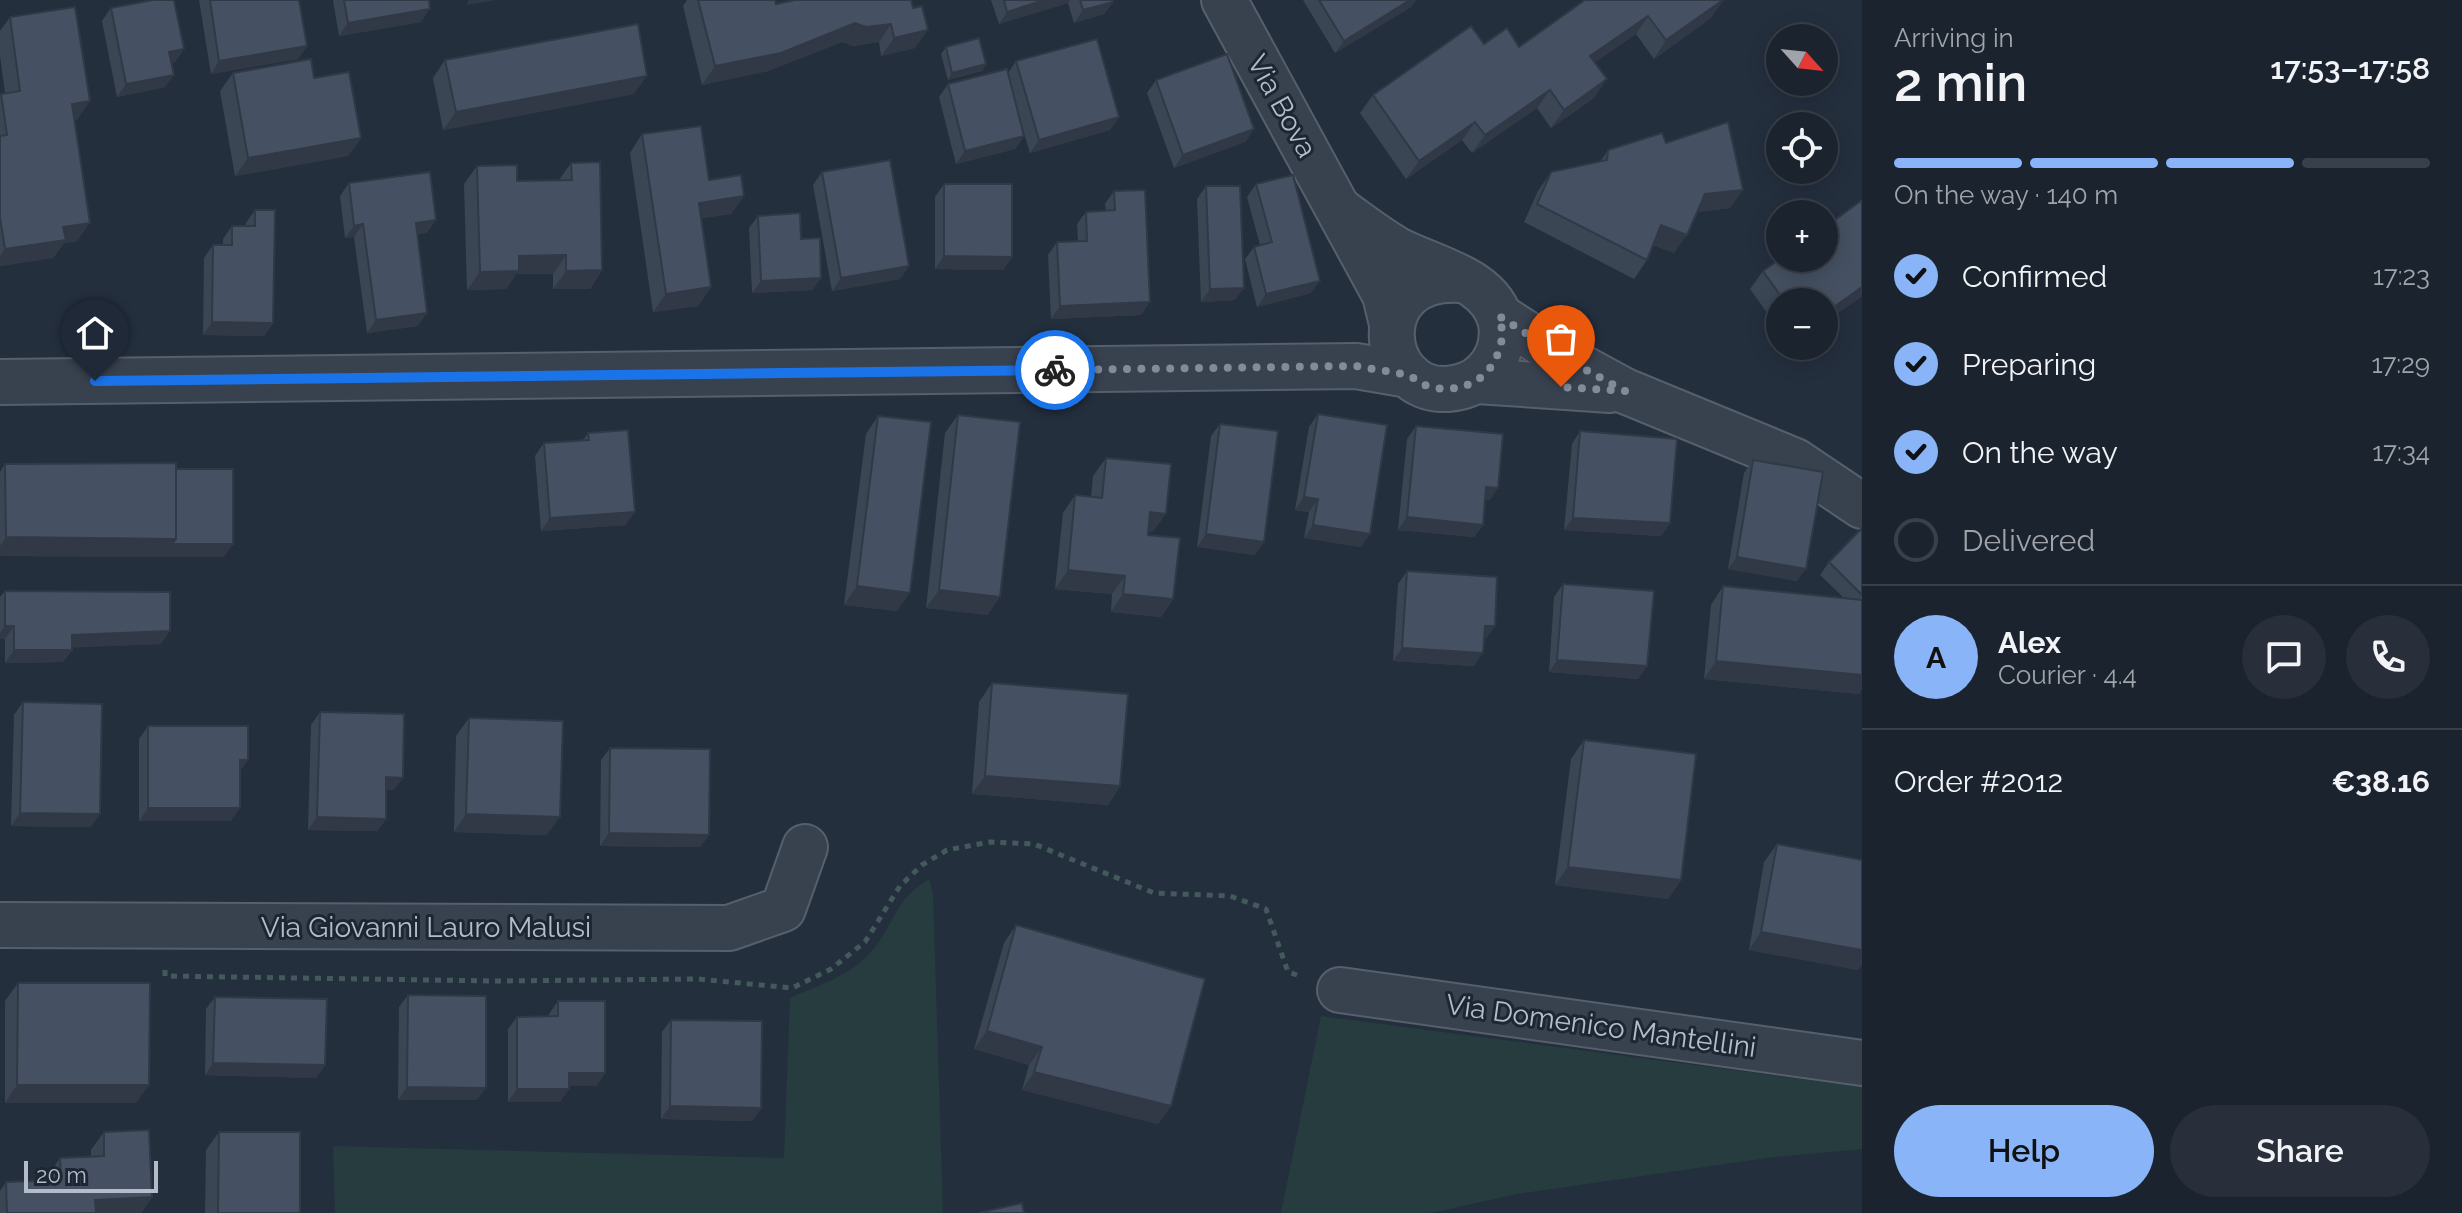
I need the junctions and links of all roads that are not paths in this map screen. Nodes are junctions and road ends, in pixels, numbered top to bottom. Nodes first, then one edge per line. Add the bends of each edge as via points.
1 (1224, 0) edge
2 (1341, 211) junction
3 (1461, 280) junction
4 (1499, 316) junction
5 (1392, 324) junction
6 (1409, 375) junction
7 (1477, 381) junction
8 (0, 382) edge
9 (1625, 391) junction
10 (1862, 506) edge
11 (805, 847) dead end
12 (0, 925) edge
13 (1340, 990) dead end
14 (1862, 1063) edge

1 - 2 street, Via Bova
2 - 3 street, Via Bova via 1396,248
2 - 5 street, Via Bova via 1385,295
3 - 4 street via 1491,300
3 - 5 street via 1425,282 1398,306
4 - 7 street via 1499,352
4 - 9 street
5 - 6 street via 1392,343
6 - 7 street via 1442,389
6 - 8 street via 1356,366
7 - 9 street
9 - 10 street via 1795,461
11 - 12 street, Via Giovanni Lauro Malusi via 783,909 729,928
13 - 14 street, Via Domenico Mantellini

